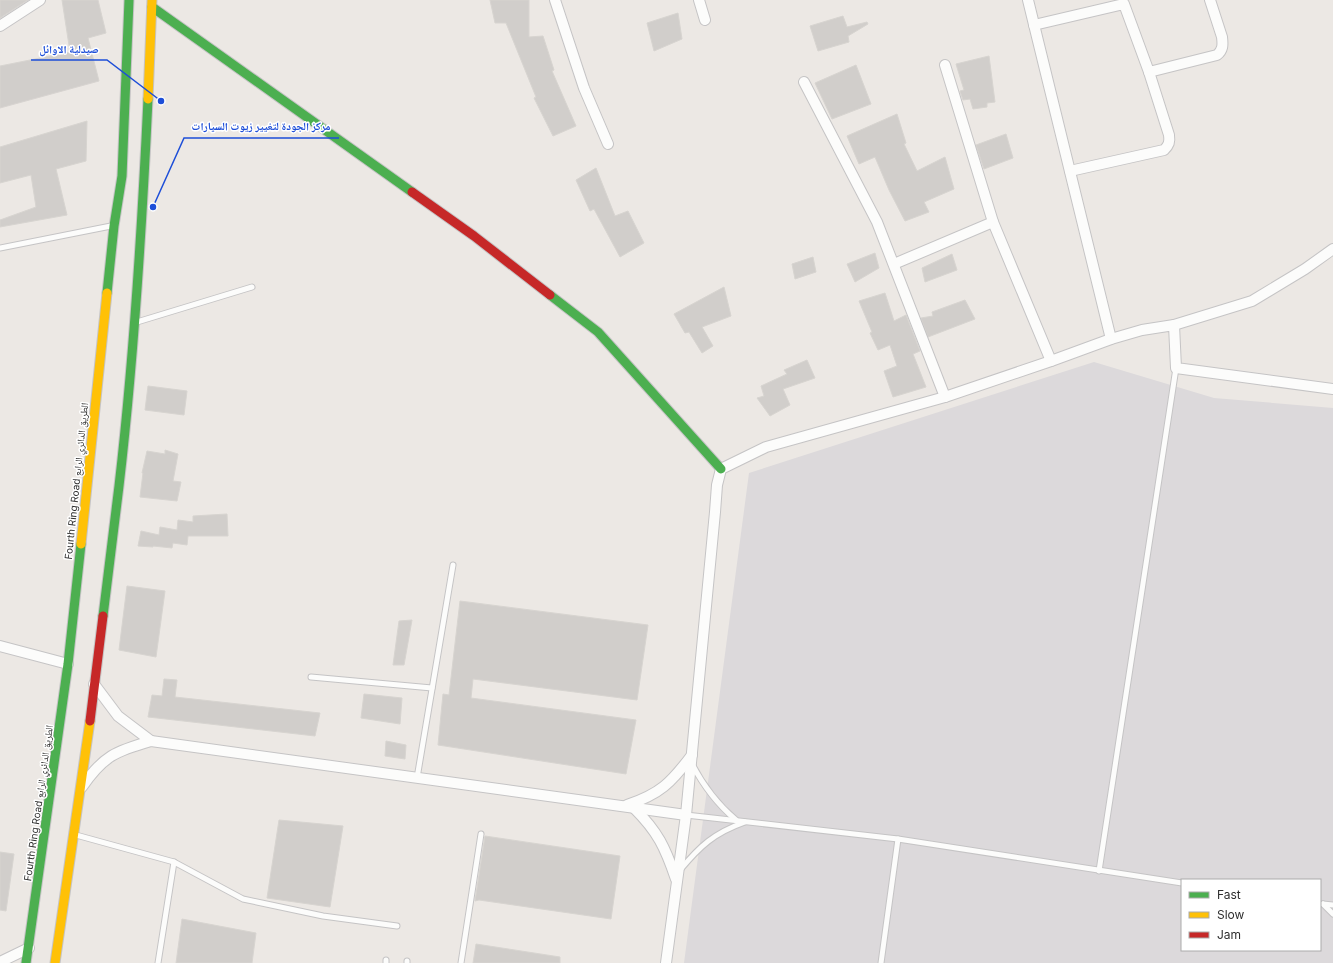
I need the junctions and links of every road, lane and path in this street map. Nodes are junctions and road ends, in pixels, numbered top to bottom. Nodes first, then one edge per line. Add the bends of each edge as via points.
1 (40, 0) edge
2 (129, 0) edge
3 (555, 0) edge
4 (699, 0) edge
5 (1028, 0) edge
6 (1210, 0) edge
7 (1123, 2) edge
8 (152, 3) edge
9 (705, 20) dead end
10 (1034, 25) junction
11 (0, 26) edge
12 (945, 64) dead end
13 (1149, 72) junction
14 (804, 82) dead end
15 (608, 144) dead end
16 (1070, 171) junction
17 (133, 177) junction
18 (993, 222) junction
19 (114, 226) junction
20 (0, 248) edge
21 (1333, 249) edge
22 (894, 264) junction
23 (252, 287) dead end
24 (134, 323) junction
25 (1174, 325) junction
26 (1111, 339) junction
27 (1051, 361) junction
28 (1176, 368) junction
29 (1333, 389) edge
30 (945, 397) junction
31 (721, 469) junction
32 (454, 565) dead end
33 (0, 646) edge
34 (68, 664) junction
35 (311, 678) dead end
36 (94, 684) junction
37 (432, 688) junction
38 (151, 741) junction
39 (692, 759) junction
40 (417, 778) junction
41 (80, 791) junction
42 (629, 807) junction
43 (686, 815) junction
44 (737, 821) junction
45 (745, 822) junction
46 (74, 834) junction
47 (481, 834) dead end
48 (898, 839) junction
49 (174, 862) junction
50 (1100, 871) junction
51 (677, 877) junction
52 (1181, 883) edge
53 (1321, 904) edge
54 (1333, 905) edge
55 (1333, 914) edge
56 (398, 926) dead end
57 (29, 948) junction
58 (0, 962) edge
59 (26, 963) edge
60 (55, 963) edge
61 (158, 963) edge
62 (461, 963) edge
63 (666, 963) edge
64 (881, 963) edge

1 - 11 street
2 - 17 main road, Fourth Ring Road الطريق الدائري الرابع
3 - 15 street via 584,88
4 - 9 street
5 - 10 street
6 - 13 street via 1222,38 1222,51 1217,55
7 - 10 street
7 - 13 street
8 - 17 main road, Fourth Ring Road الطريق الدائري الرابع
8 - 31 main road via 474,236 598,332
10 - 16 street
12 - 18 street
13 - 16 street via 1169,136 1168,146 1164,150
14 - 22 street via 877,222
16 - 26 street
17 - 19 main road, Fourth Ring Road الطريق الدائري الرابع
17 - 24 main road, Fourth Ring Road الطريق الدائري الرابع
18 - 22 street
18 - 27 street
19 - 20 lane
19 - 34 main road, Fourth Ring Road الطريق الدائري الرابع
21 - 25 street via 1252,301
22 - 30 street
23 - 24 lane
24 - 36 main road, Fourth Ring Road الطريق الدائري الرابع via 119,485
25 - 26 street via 1142,330
25 - 28 street
26 - 27 street
27 - 30 street
28 - 29 street
28 - 50 lane
30 - 31 street via 766,447
31 - 39 street via 714,512
32 - 37 lane
33 - 34 street
34 - 57 main road, Fourth Ring Road الطريق الدائري الرابع
35 - 37 lane
36 - 38 street via 118,716
36 - 41 main road, Fourth Ring Road الطريق الدائري الرابع
37 - 40 lane
38 - 40 street
38 - 41 street via 130,747 104,761
39 - 42 street via 659,791
39 - 43 street
39 - 44 lane via 712,797
40 - 42 street
41 - 46 main road, Fourth Ring Road الطريق الدائري الرابع
42 - 43 street
42 - 51 street via 648,821 657,834
43 - 44 lane
43 - 51 street
44 - 45 lane
45 - 48 lane
45 - 51 lane via 705,843 692,855
46 - 49 lane
46 - 60 main road, Fourth Ring Road الطريق الدائري الرابع
47 - 62 lane
48 - 50 lane
48 - 64 lane
49 - 56 lane via 243,899 323,916
49 - 61 lane
50 - 52 lane
51 - 63 street
53 - 54 lane
53 - 55 lane
57 - 58 street
57 - 59 main road, Fourth Ring Road الطريق الدائري الرابع

